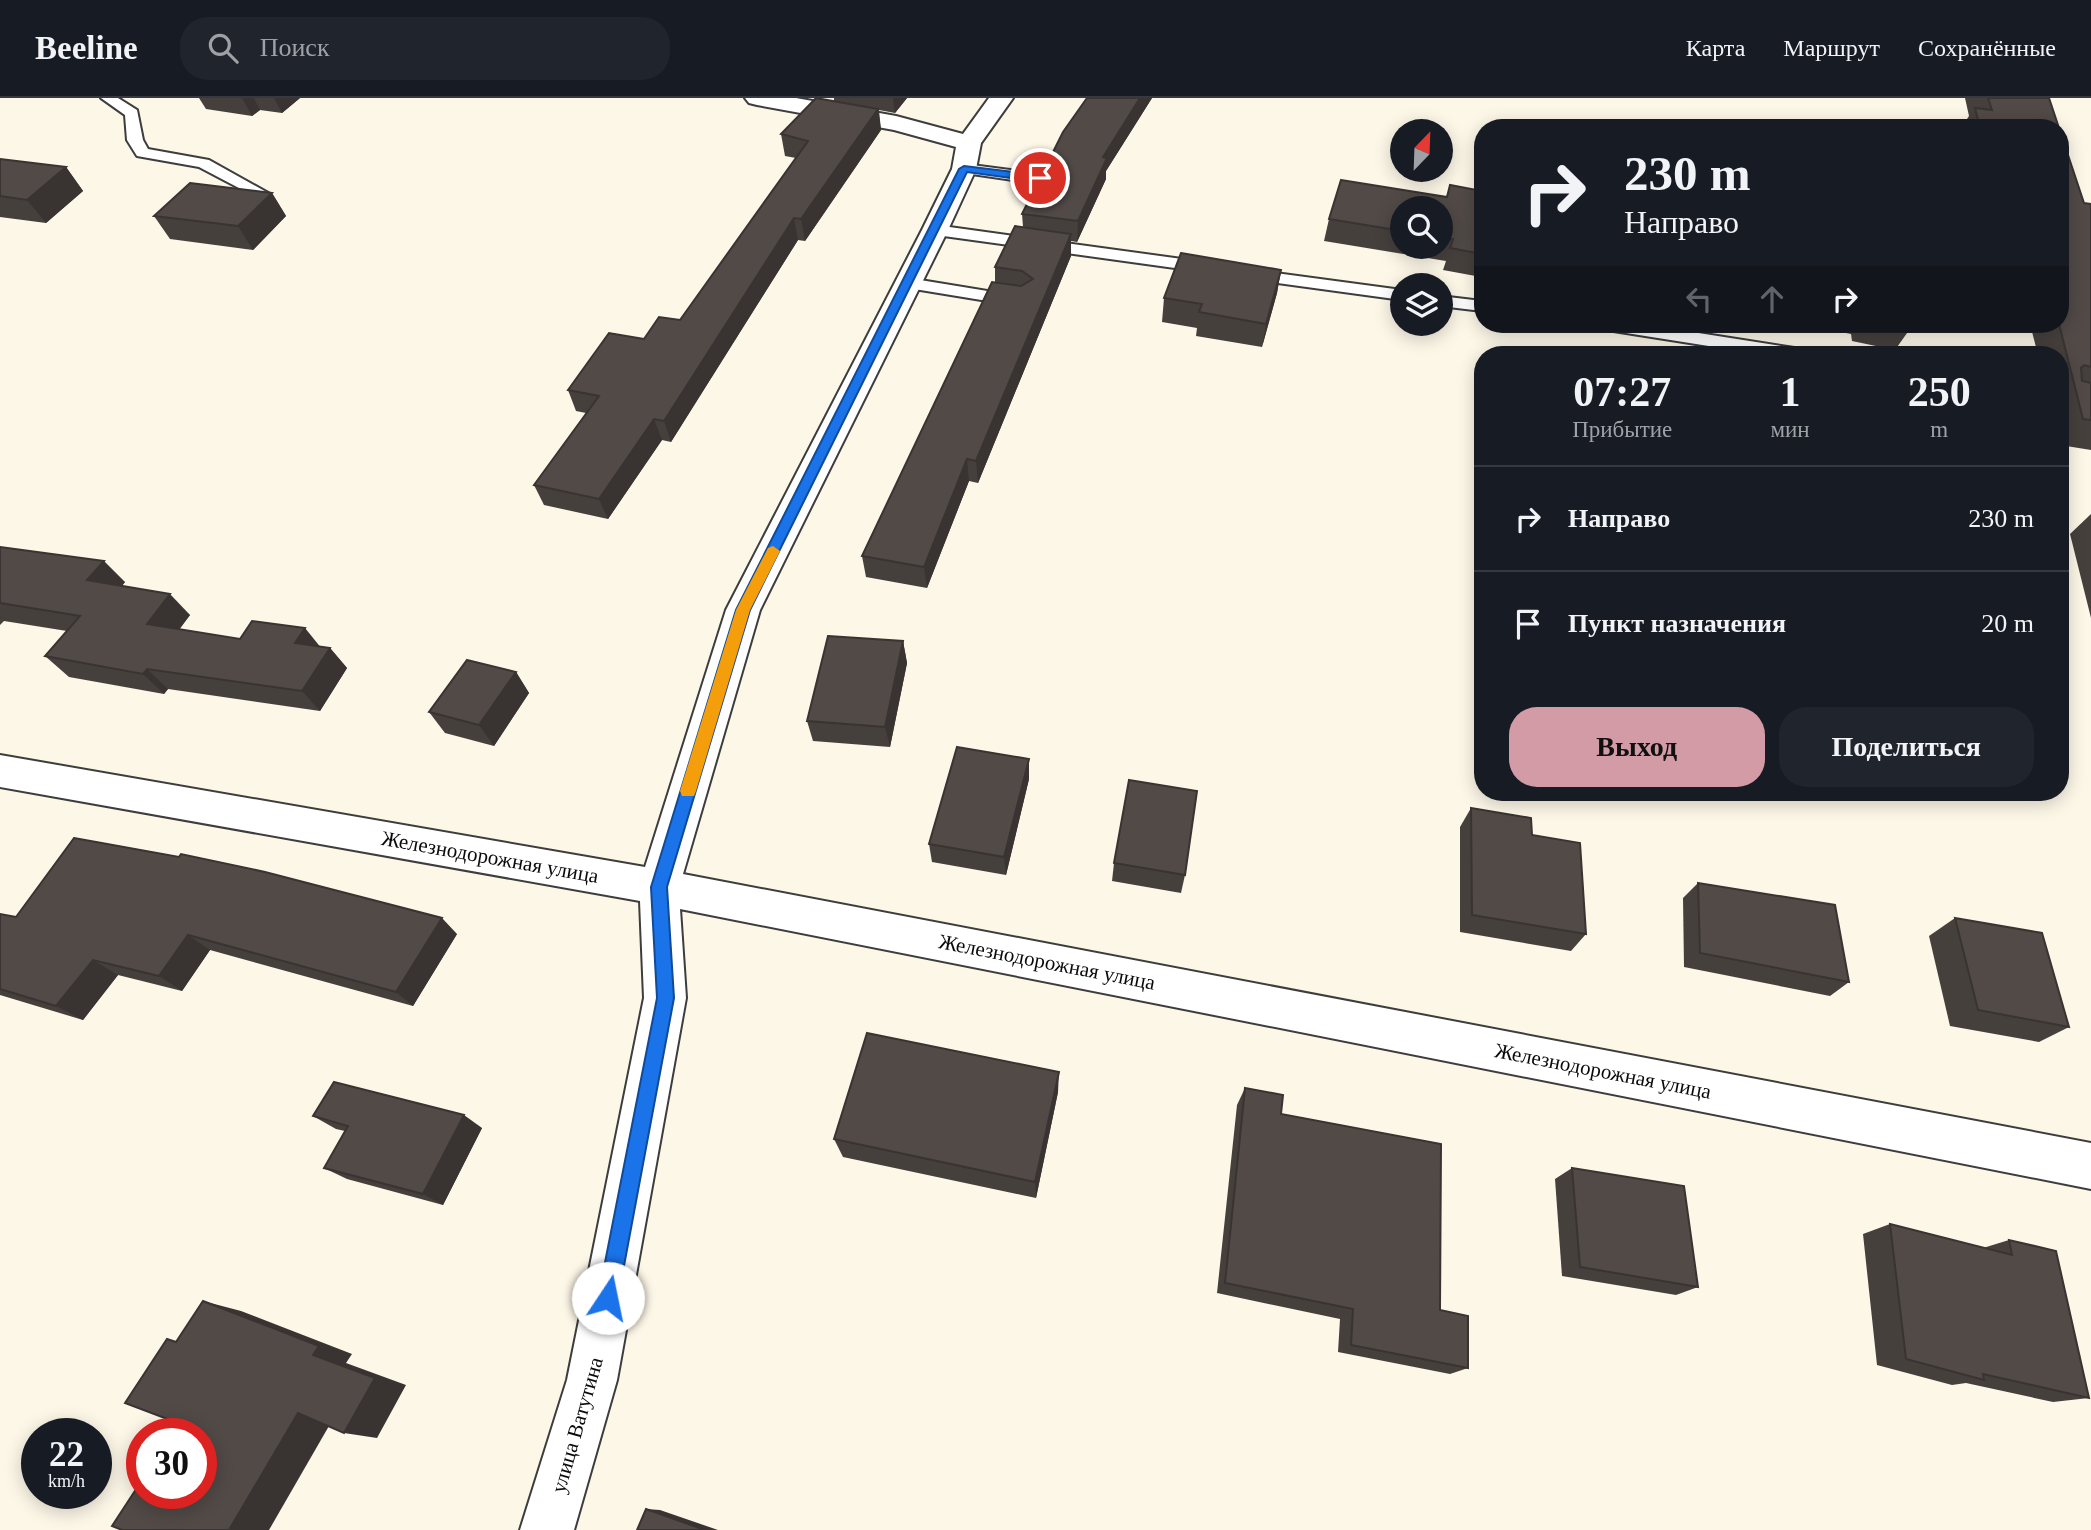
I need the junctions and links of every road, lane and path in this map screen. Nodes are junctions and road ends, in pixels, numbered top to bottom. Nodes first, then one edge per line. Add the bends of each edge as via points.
1 (108, 98) edge
2 (757, 98) edge
3 (1001, 98) edge
4 (966, 156) junction
5 (1040, 178) edge
6 (262, 194) edge
7 (935, 230) junction
8 (908, 283) junction
9 (1390, 293) edge
10 (1022, 302) edge
11 (1453, 303) edge
12 (1474, 305) edge
13 (1663, 333) edge
14 (1745, 346) edge
15 (0, 771) edge
16 (659, 887) junction
17 (2091, 1166) edge
18 (547, 1530) edge

1 - 6 lane via 132,113 135,140 143,153 202,163
2 - 4 street via 884,120
3 - 4 street, улица Ватутина
4 - 5 lane
4 - 7 street, улица Ватутина
7 - 8 street, улица Ватутина
7 - 9 lane
8 - 10 lane
8 - 16 street, улица Ватутина via 743,610
11 - 12 lane
13 - 14 lane
15 - 16 street, Железнодорожная улица
16 - 17 street, Железнодорожная улица
16 - 18 street, улица Ватутина via 665,998 592,1380

